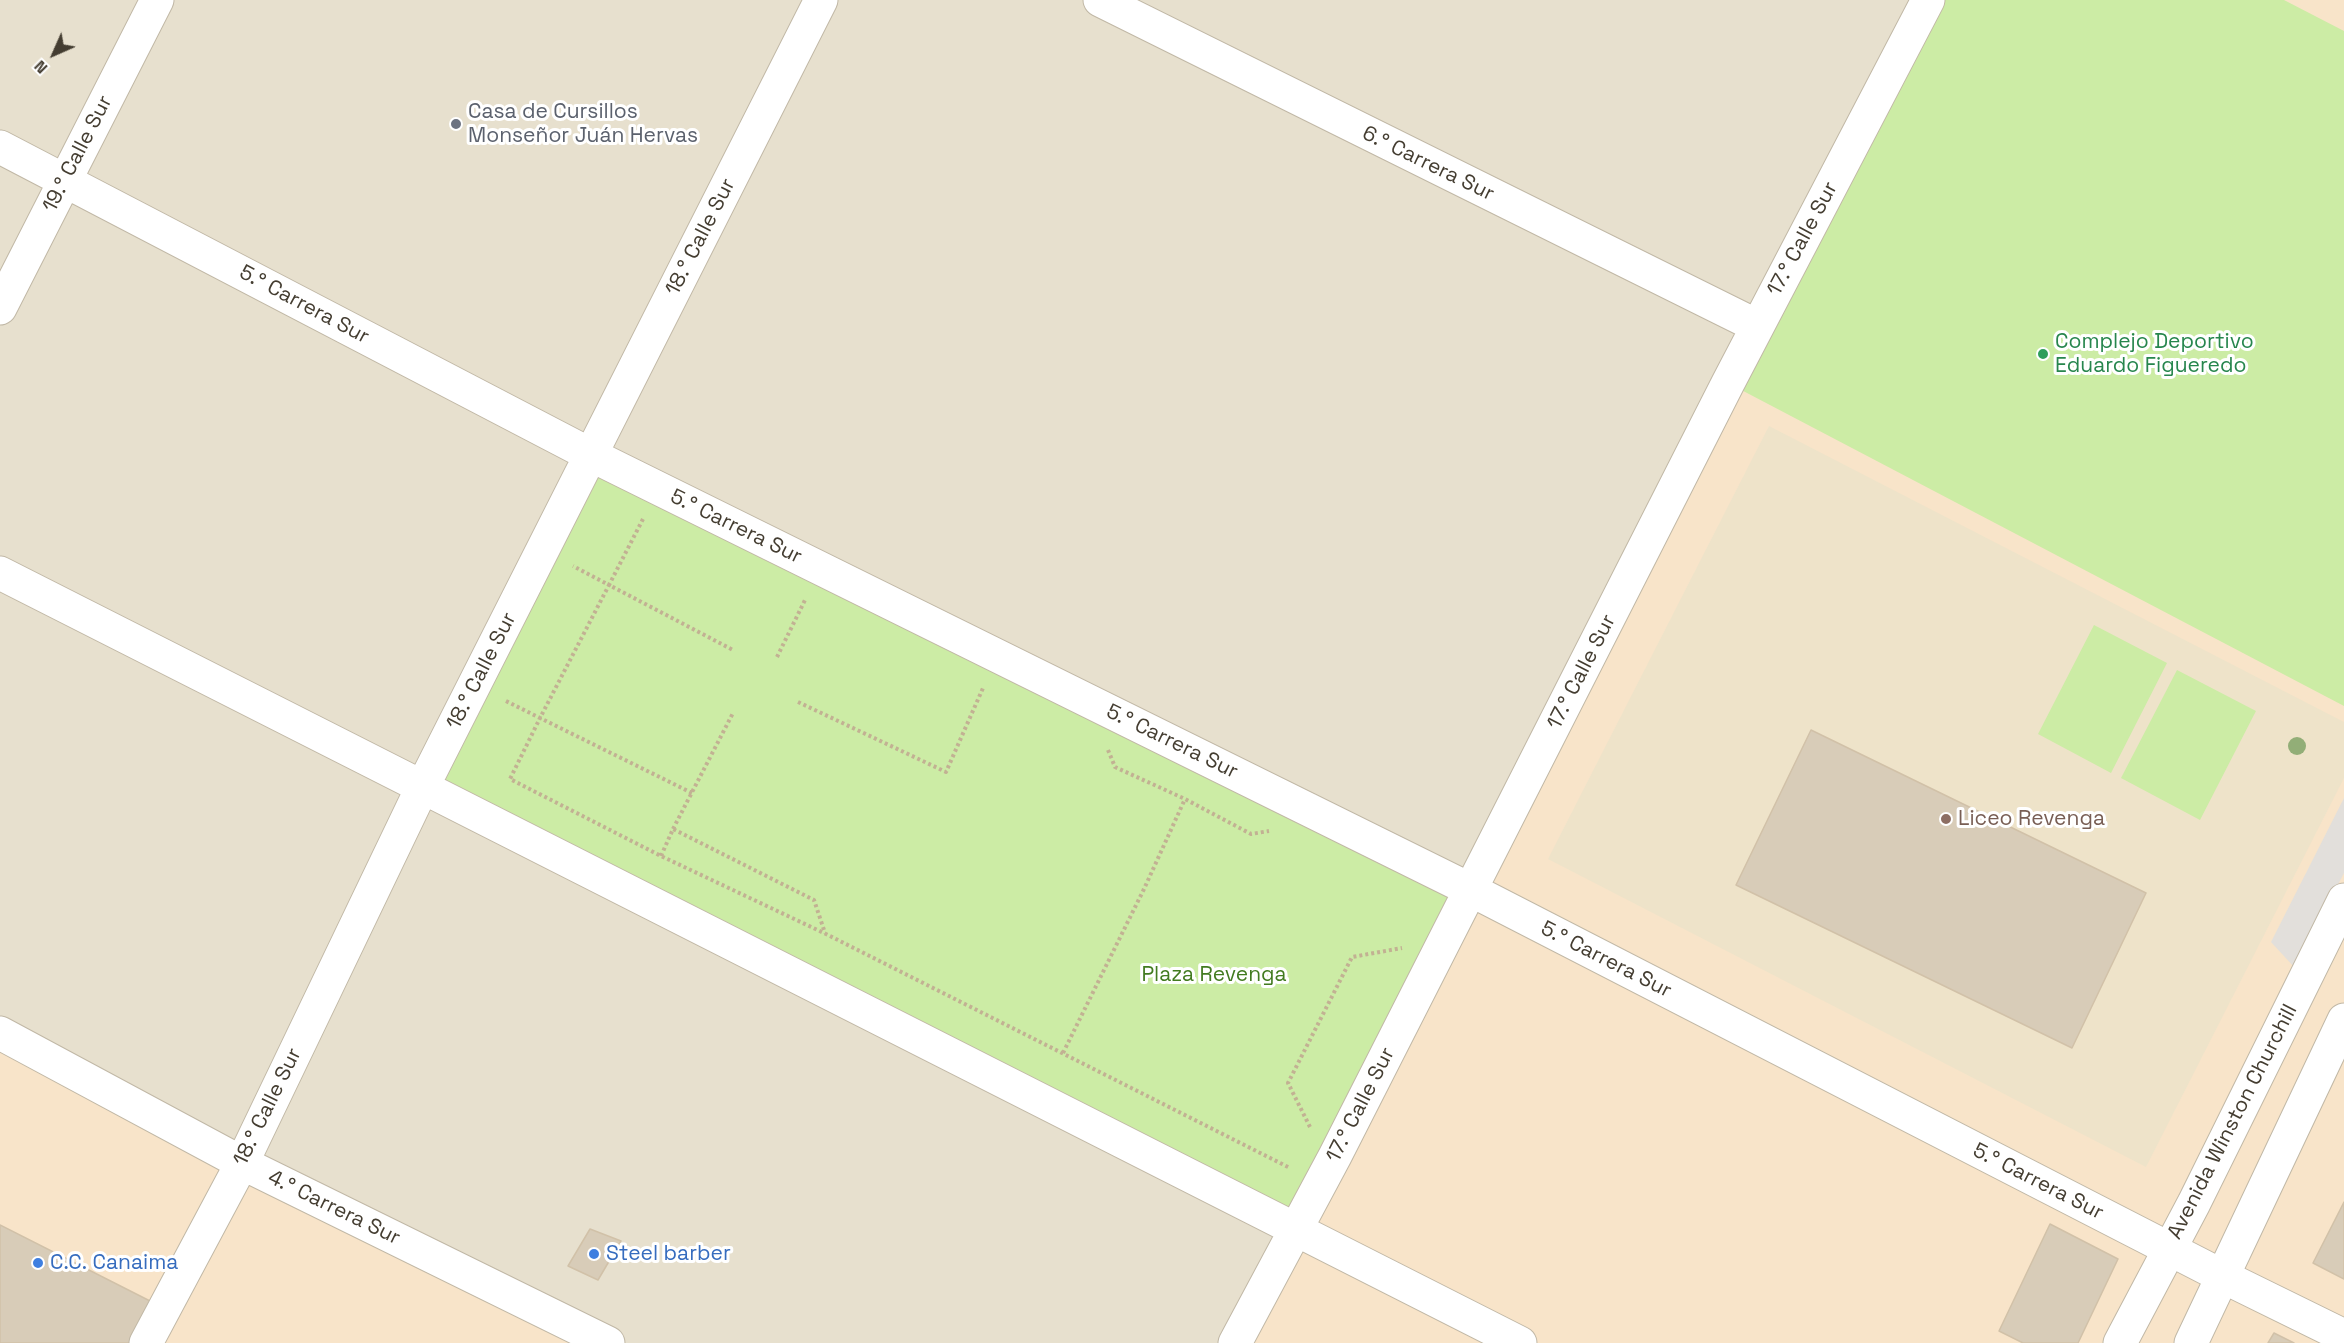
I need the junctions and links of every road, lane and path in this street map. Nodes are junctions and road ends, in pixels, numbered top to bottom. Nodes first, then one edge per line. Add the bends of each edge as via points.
1 (157, 0) edge
2 (821, 0) edge
3 (1100, 0) edge
4 (1928, 0) edge
5 (0, 147) edge
6 (64, 180) junction
7 (0, 308) edge
8 (1757, 326) junction
9 (591, 455) junction
10 (543, 550) junction
11 (0, 573) edge
12 (609, 585) junction
13 (807, 595) dead end
14 (733, 650) dead end
15 (777, 657) dead end
16 (986, 682) dead end
17 (475, 685) junction
18 (798, 702) dead end
19 (734, 713) dead end
20 (540, 718) junction
21 (422, 788) junction
22 (692, 793) junction
23 (1185, 799) dead end
24 (673, 829) junction
25 (661, 856) junction
26 (1471, 890) junction
27 (2344, 900) edge
28 (826, 934) junction
29 (1409, 947) dead end
30 (2344, 1020) edge
31 (0, 1033) edge
32 (1063, 1053) junction
33 (1314, 1134) dead end
34 (242, 1163) junction
35 (1299, 1172) dead end
36 (1297, 1229) junction
37 (2169, 1249) junction
38 (2224, 1277) junction
39 (2344, 1336) edge
40 (146, 1343) edge
41 (608, 1343) edge
42 (1235, 1343) edge
43 (1520, 1343) edge
44 (2120, 1343) edge
45 (2191, 1343) edge

1 - 6 street, 19.° Calle Sur
2 - 9 street, 18.° Calle Sur
3 - 8 street, 6.° Carrera Sur
4 - 8 street, 17.° Calle Sur
5 - 6 street, 5.° Carrera Sur
6 - 7 street, 19.° Calle Sur
6 - 9 street, 5.° Carrera Sur
8 - 26 street, 17.° Calle Sur
9 - 10 street, 18.° Calle Sur
9 - 26 street, 5.° Carrera Sur
10 - 12 path
10 - 17 street, 18.° Calle Sur
11 - 21 street
12 - 14 path
12 - 20 path
13 - 15 path
16 - 18 path via 946,772
17 - 20 path
17 - 21 street, 18.° Calle Sur
19 - 22 path
20 - 22 path
20 - 25 path via 510,778
21 - 34 street, 18.° Calle Sur
21 - 36 street
22 - 24 path
23 - 32 path
24 - 25 path
24 - 28 path via 814,900
25 - 28 path
26 - 36 street, 17.° Calle Sur
26 - 37 street, 5.° Carrera Sur
27 - 37 street, Avenida Winston Churchill
28 - 32 path
29 - 33 path via 1352,957 1293,1072 1288,1083
30 - 38 street
31 - 34 street, 4.° Carrera Sur
32 - 35 path
34 - 40 street, 18.° Calle Sur
34 - 41 street, 4.° Carrera Sur
36 - 42 street, 17.° Calle Sur
36 - 43 street
37 - 38 street, 5.° Carrera Sur
37 - 44 street, Avenida Winston Churchill
38 - 39 street, 5.° Carrera Sur
38 - 45 street

